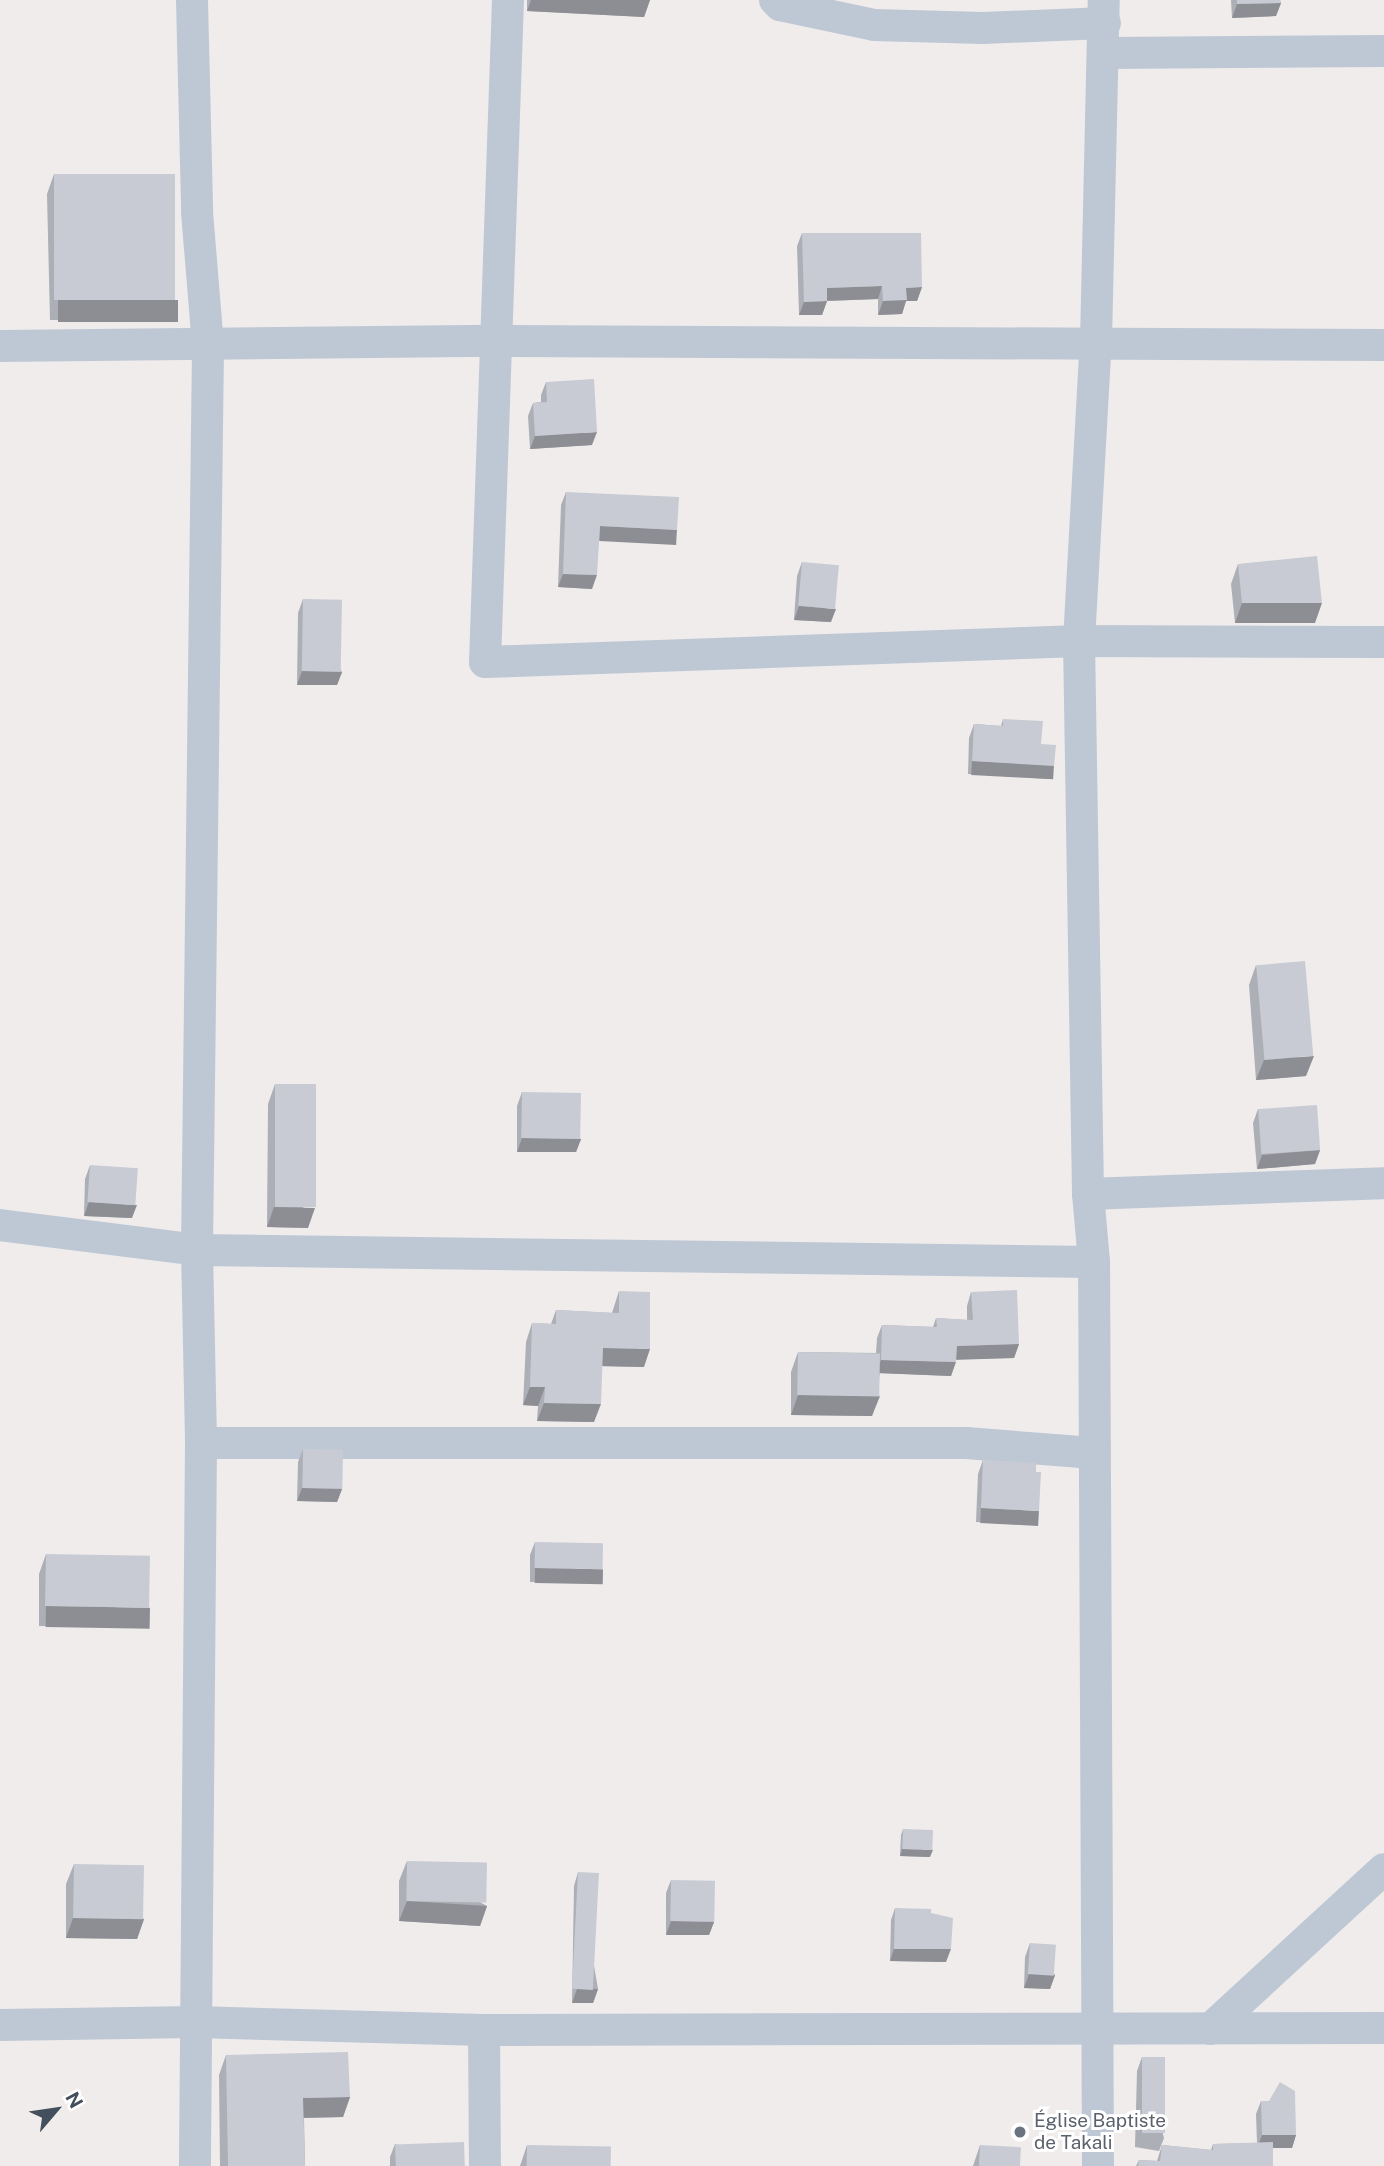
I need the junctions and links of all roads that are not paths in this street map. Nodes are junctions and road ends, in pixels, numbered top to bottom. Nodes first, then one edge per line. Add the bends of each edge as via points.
1 (192, 0) edge
2 (508, 0) edge
3 (775, 0) edge
4 (1105, 25) edge
5 (1384, 51) edge
6 (494, 341) junction
7 (1096, 341) junction
8 (1384, 345) edge
9 (0, 346) edge
10 (208, 347) junction
11 (1079, 641) junction
12 (1384, 642) edge
13 (1384, 1183) edge
14 (1088, 1194) junction
15 (0, 1224) edge
16 (197, 1250) junction
17 (1094, 1262) junction
18 (201, 1443) junction
19 (1094, 1453) junction
20 (1384, 1869) edge
21 (195, 2022) junction
22 (0, 2025) edge
23 (1384, 2028) edge
24 (1210, 2029) junction
25 (484, 2030) junction
26 (1097, 2030) junction
27 (195, 2166) edge
28 (485, 2166) edge
29 (1098, 2166) edge

1 - 10 street via 197,212
2 - 6 street
3 - 4 street via 780,5 874,25
4 - 5 street
4 - 7 street
6 - 7 street
6 - 10 street
6 - 11 street via 485,662
7 - 8 street
7 - 11 street
9 - 10 street
10 - 16 street
11 - 12 street
11 - 14 street
13 - 14 street
14 - 17 street
15 - 16 street
16 - 17 street
16 - 18 street
17 - 19 street
18 - 19 street via 965,1443
18 - 21 street
19 - 26 street
20 - 24 street
21 - 22 street
21 - 25 street
21 - 27 street
23 - 24 street
24 - 26 street
25 - 26 street
25 - 28 street
26 - 29 street

